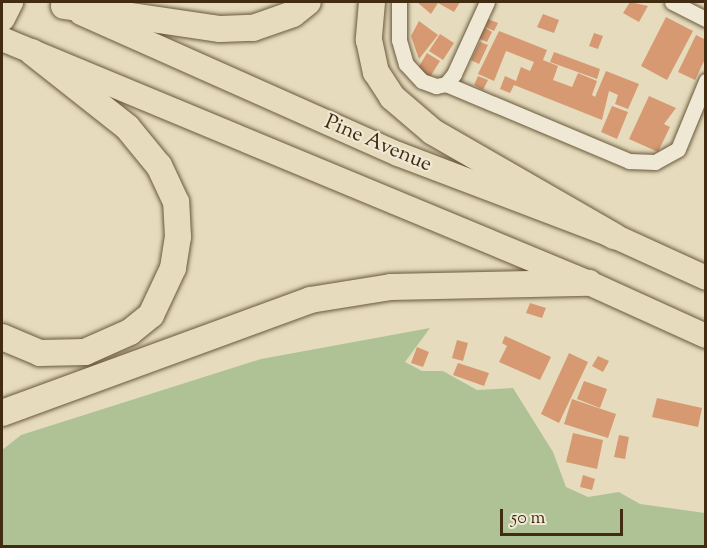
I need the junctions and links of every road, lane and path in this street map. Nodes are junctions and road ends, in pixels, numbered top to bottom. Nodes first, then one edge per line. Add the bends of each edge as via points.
1 (10, 2) edge
2 (308, 2) edge
3 (372, 2) edge
4 (399, 2) edge
5 (487, 2) edge
6 (672, 2) edge
7 (59, 4) edge
8 (2, 18) edge
9 (705, 19) edge
10 (2, 39) edge
11 (32, 52) junction
12 (705, 81) edge
13 (446, 84) junction
14 (614, 236) junction
15 (705, 278) edge
16 (589, 283) junction
17 (705, 336) edge
18 (2, 337) edge
19 (2, 413) edge

1 - 8 highway
2 - 7 highway via 293,14 254,28 220,29
3 - 14 highway via 369,40 376,72 392,97 433,132
4 - 13 street via 399,40 406,64 422,81
5 - 13 street
6 - 9 street
7 - 14 main road, Pine Avenue via 398,154
10 - 11 main road
11 - 16 main road
11 - 18 highway via 127,127 159,166 176,202 178,237 172,267 151,315 130,332 85,352 40,352
12 - 13 street via 678,149 655,162 629,160
14 - 15 main road, Pine Avenue
16 - 17 main road
16 - 19 highway via 518,281 391,287 310,300

